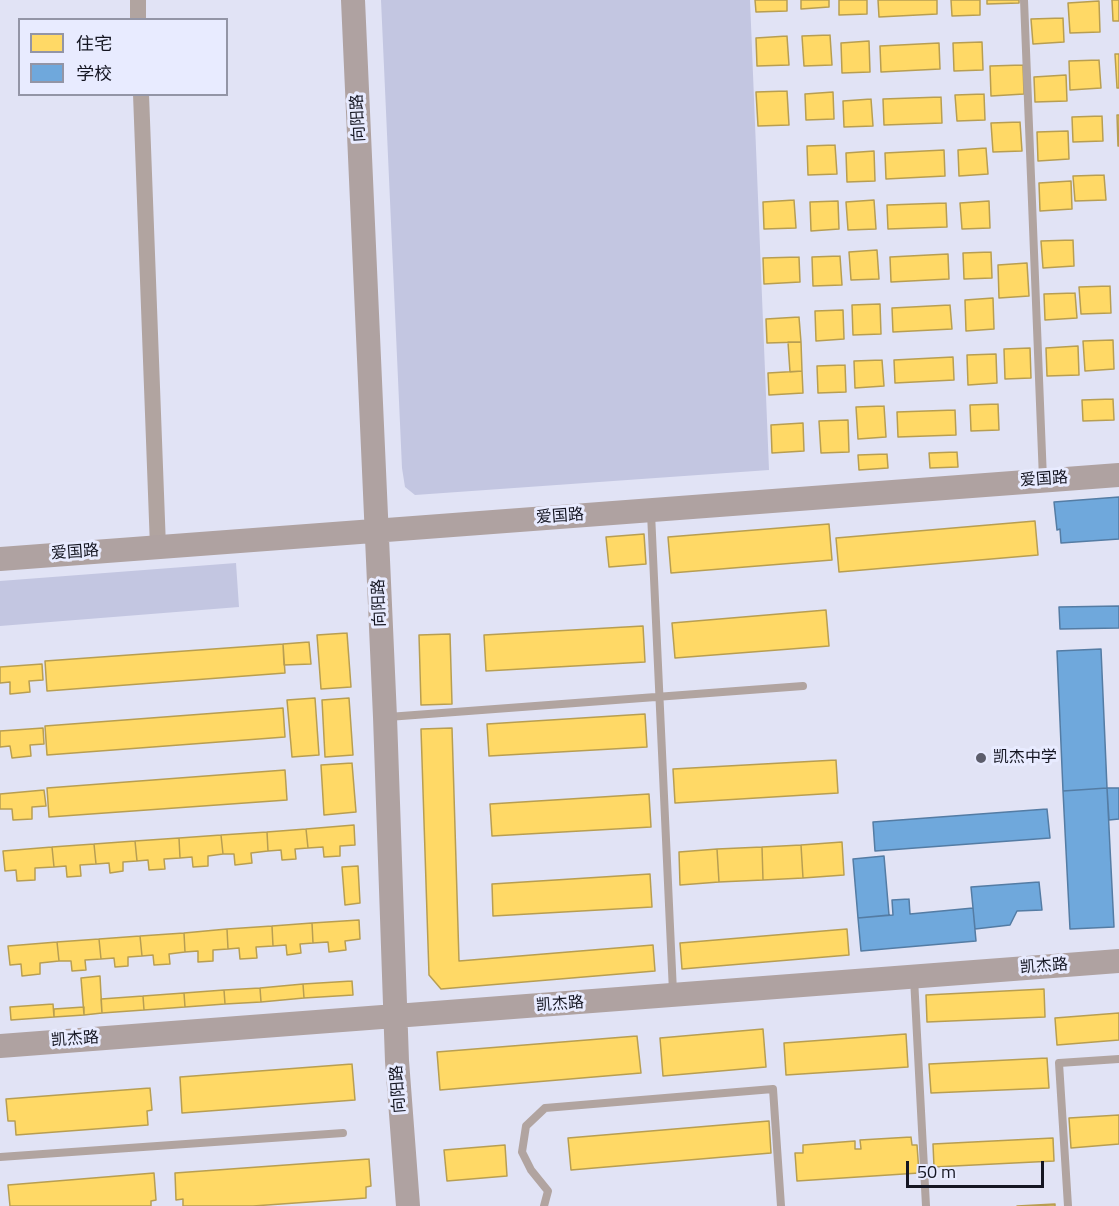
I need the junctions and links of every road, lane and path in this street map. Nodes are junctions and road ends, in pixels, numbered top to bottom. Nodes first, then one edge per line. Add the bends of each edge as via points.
1 (138, 0) edge
2 (353, 0) edge
3 (1024, 0) edge
4 (138, 18) edge
5 (141, 96) edge
6 (1119, 475) edge
7 (1043, 481) junction
8 (650, 510) junction
9 (377, 531) junction
10 (158, 547) junction
11 (0, 559) edge
12 (803, 686) dead end
13 (659, 696) junction
14 (385, 717) junction
15 (1119, 961) edge
16 (914, 977) junction
17 (673, 996) junction
18 (396, 1017) junction
19 (0, 1046) edge
20 (1119, 1059) edge
21 (343, 1133) dead end
22 (0, 1157) edge
23 (408, 1206) edge
24 (544, 1206) edge
25 (781, 1206) edge
26 (926, 1206) edge
27 (1068, 1206) edge

1 - 4 street
2 - 9 street, 向阳路
3 - 7 lane
5 - 10 street
6 - 7 street, 爱国路
7 - 8 street, 爱国路
8 - 9 street, 爱国路
8 - 13 lane
9 - 10 street, 爱国路
9 - 14 street, 向阳路
10 - 11 street, 爱国路
12 - 13 lane
13 - 14 lane
13 - 17 lane
14 - 18 street, 向阳路
15 - 16 street, 凯杰路
16 - 17 street, 凯杰路
16 - 26 lane
17 - 18 street, 凯杰路
18 - 19 street, 凯杰路
18 - 23 street, 向阳路
20 - 27 lane via 1059,1063
21 - 22 lane
24 - 25 lane via 548,1191 522,1152 526,1126 545,1108 773,1089

